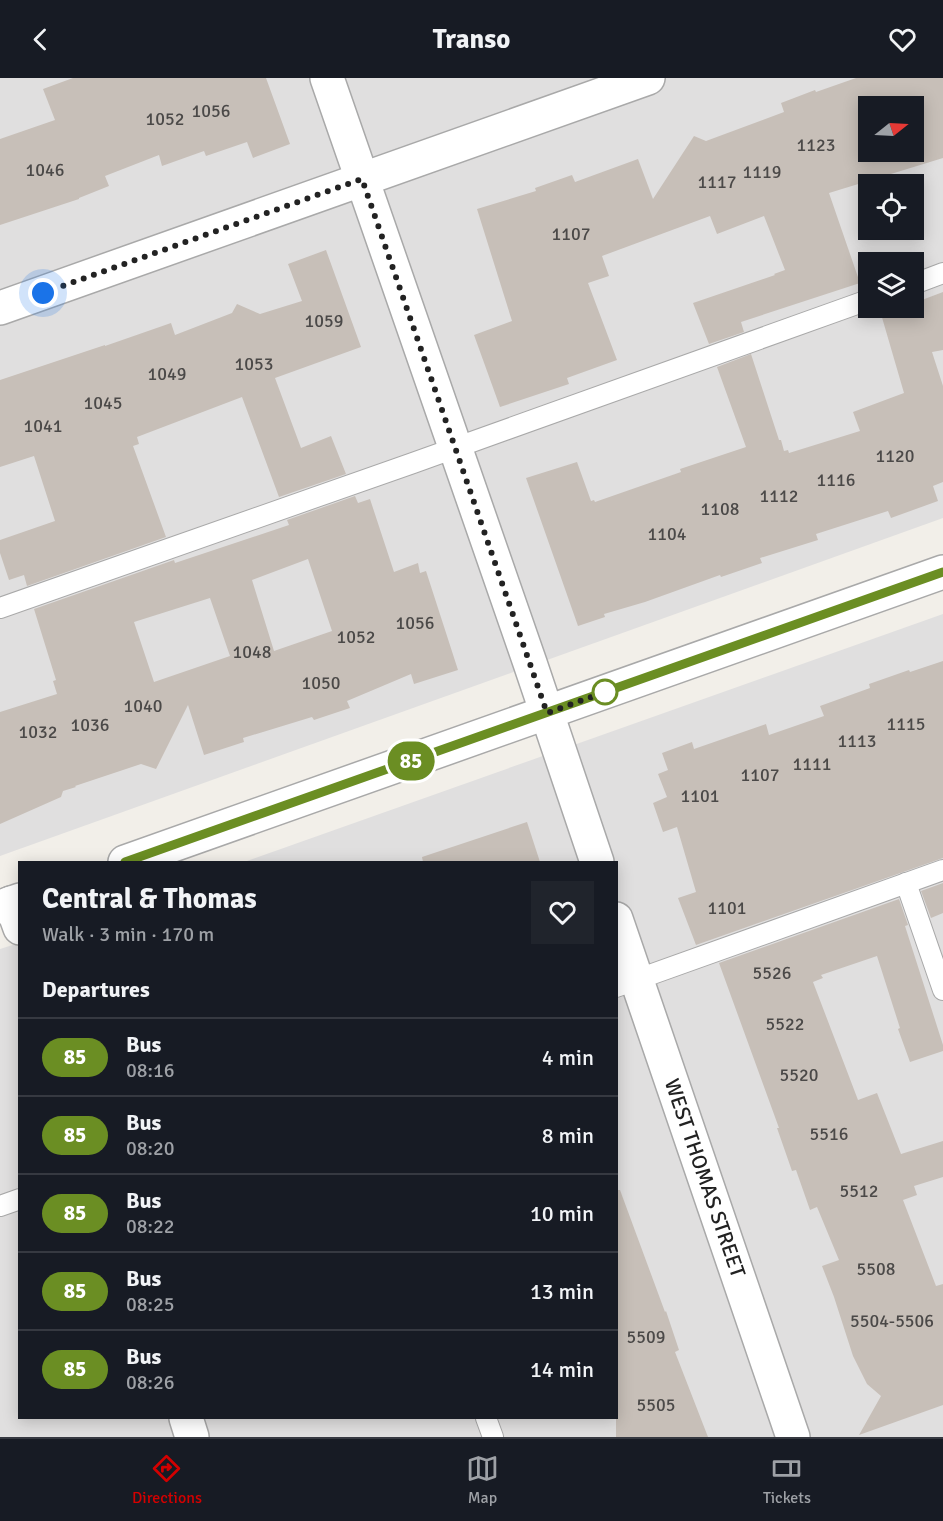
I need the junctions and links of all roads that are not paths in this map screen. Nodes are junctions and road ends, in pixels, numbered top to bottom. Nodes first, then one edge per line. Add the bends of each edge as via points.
1 (327, 78) edge
2 (648, 78) edge
3 (362, 179) junction
4 (943, 273) edge
5 (924, 280) edge
6 (858, 304) edge
7 (0, 308) edge
8 (454, 448) junction
9 (943, 572) edge
10 (0, 608) edge
11 (547, 713) junction
12 (128, 861) edge
13 (597, 861) edge
14 (943, 870) edge
15 (906, 884) junction
16 (618, 931) edge
17 (627, 983) edge
18 (943, 990) edge
19 (18, 1200) edge
20 (0, 1206) edge
21 (186, 1419) edge
22 (486, 1419) edge
23 (192, 1437) edge
24 (493, 1437) edge
25 (793, 1437) edge

1 - 3 street
2 - 3 street
3 - 7 street
3 - 8 street
4 - 5 lane
6 - 8 lane
8 - 10 lane
8 - 11 street
9 - 11 street
11 - 12 street
11 - 13 street
14 - 15 lane
15 - 17 lane
15 - 18 lane
16 - 17 street, WEST THOMAS STREET
17 - 25 street, WEST THOMAS STREET
19 - 20 lane
21 - 23 street
22 - 24 lane

